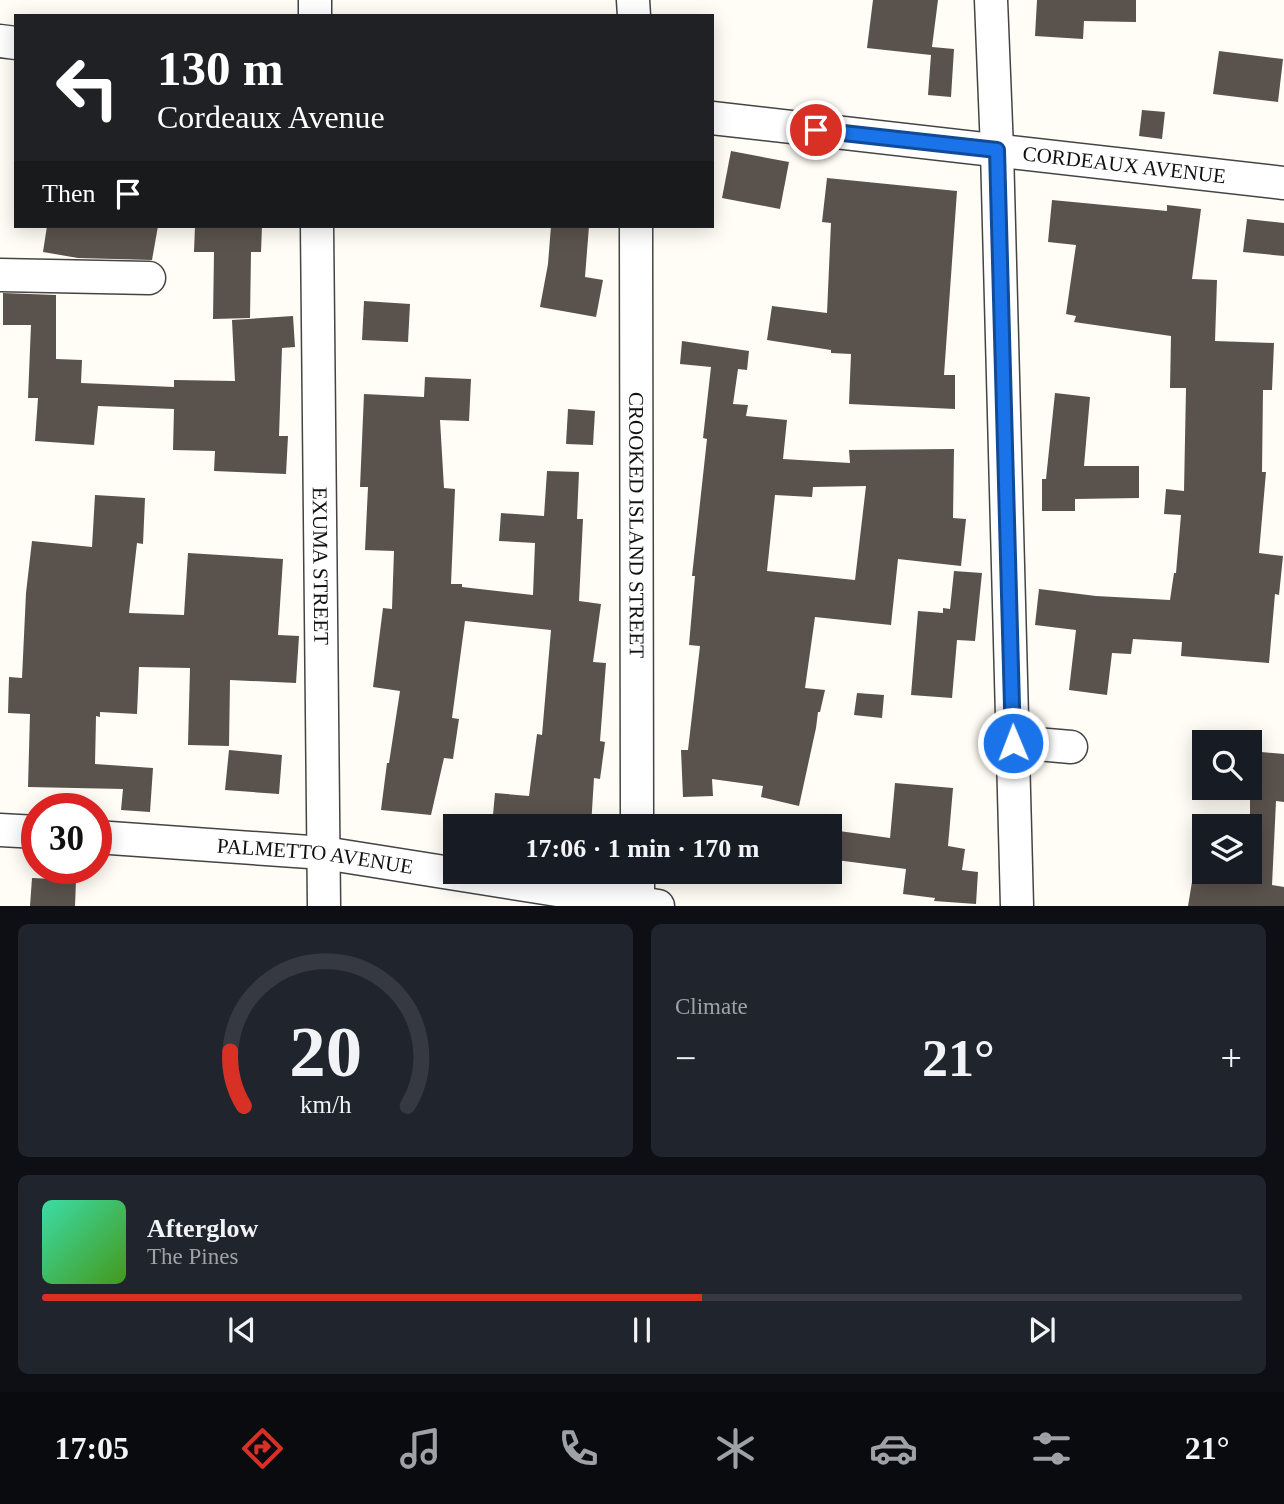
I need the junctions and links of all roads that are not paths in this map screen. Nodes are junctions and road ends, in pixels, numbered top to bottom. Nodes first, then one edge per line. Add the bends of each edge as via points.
1 (991, 0) edge
2 (714, 118) edge
3 (997, 150) junction
4 (1284, 183) edge
5 (317, 228) edge
6 (636, 228) edge
7 (0, 275) edge
8 (149, 278) dead end
9 (1013, 743) junction
10 (1071, 747) dead end
11 (638, 814) edge
12 (0, 830) edge
13 (21, 831) edge
14 (112, 837) edge
15 (324, 853) junction
16 (640, 884) edge
17 (324, 905) edge
18 (644, 905) edge
19 (1017, 905) edge

1 - 3 street
2 - 3 street, CORDEAUX AVENUE
3 - 4 street, CORDEAUX AVENUE
3 - 9 street
5 - 15 street, EXUMA STREET
6 - 11 street, CROOKED ISLAND STREET
7 - 8 street
9 - 10 street
9 - 19 street
12 - 13 street
14 - 15 street, PALMETTO AVENUE
15 - 17 street, EXUMA STREET
15 - 18 street, PALMETTO AVENUE
16 - 18 street

